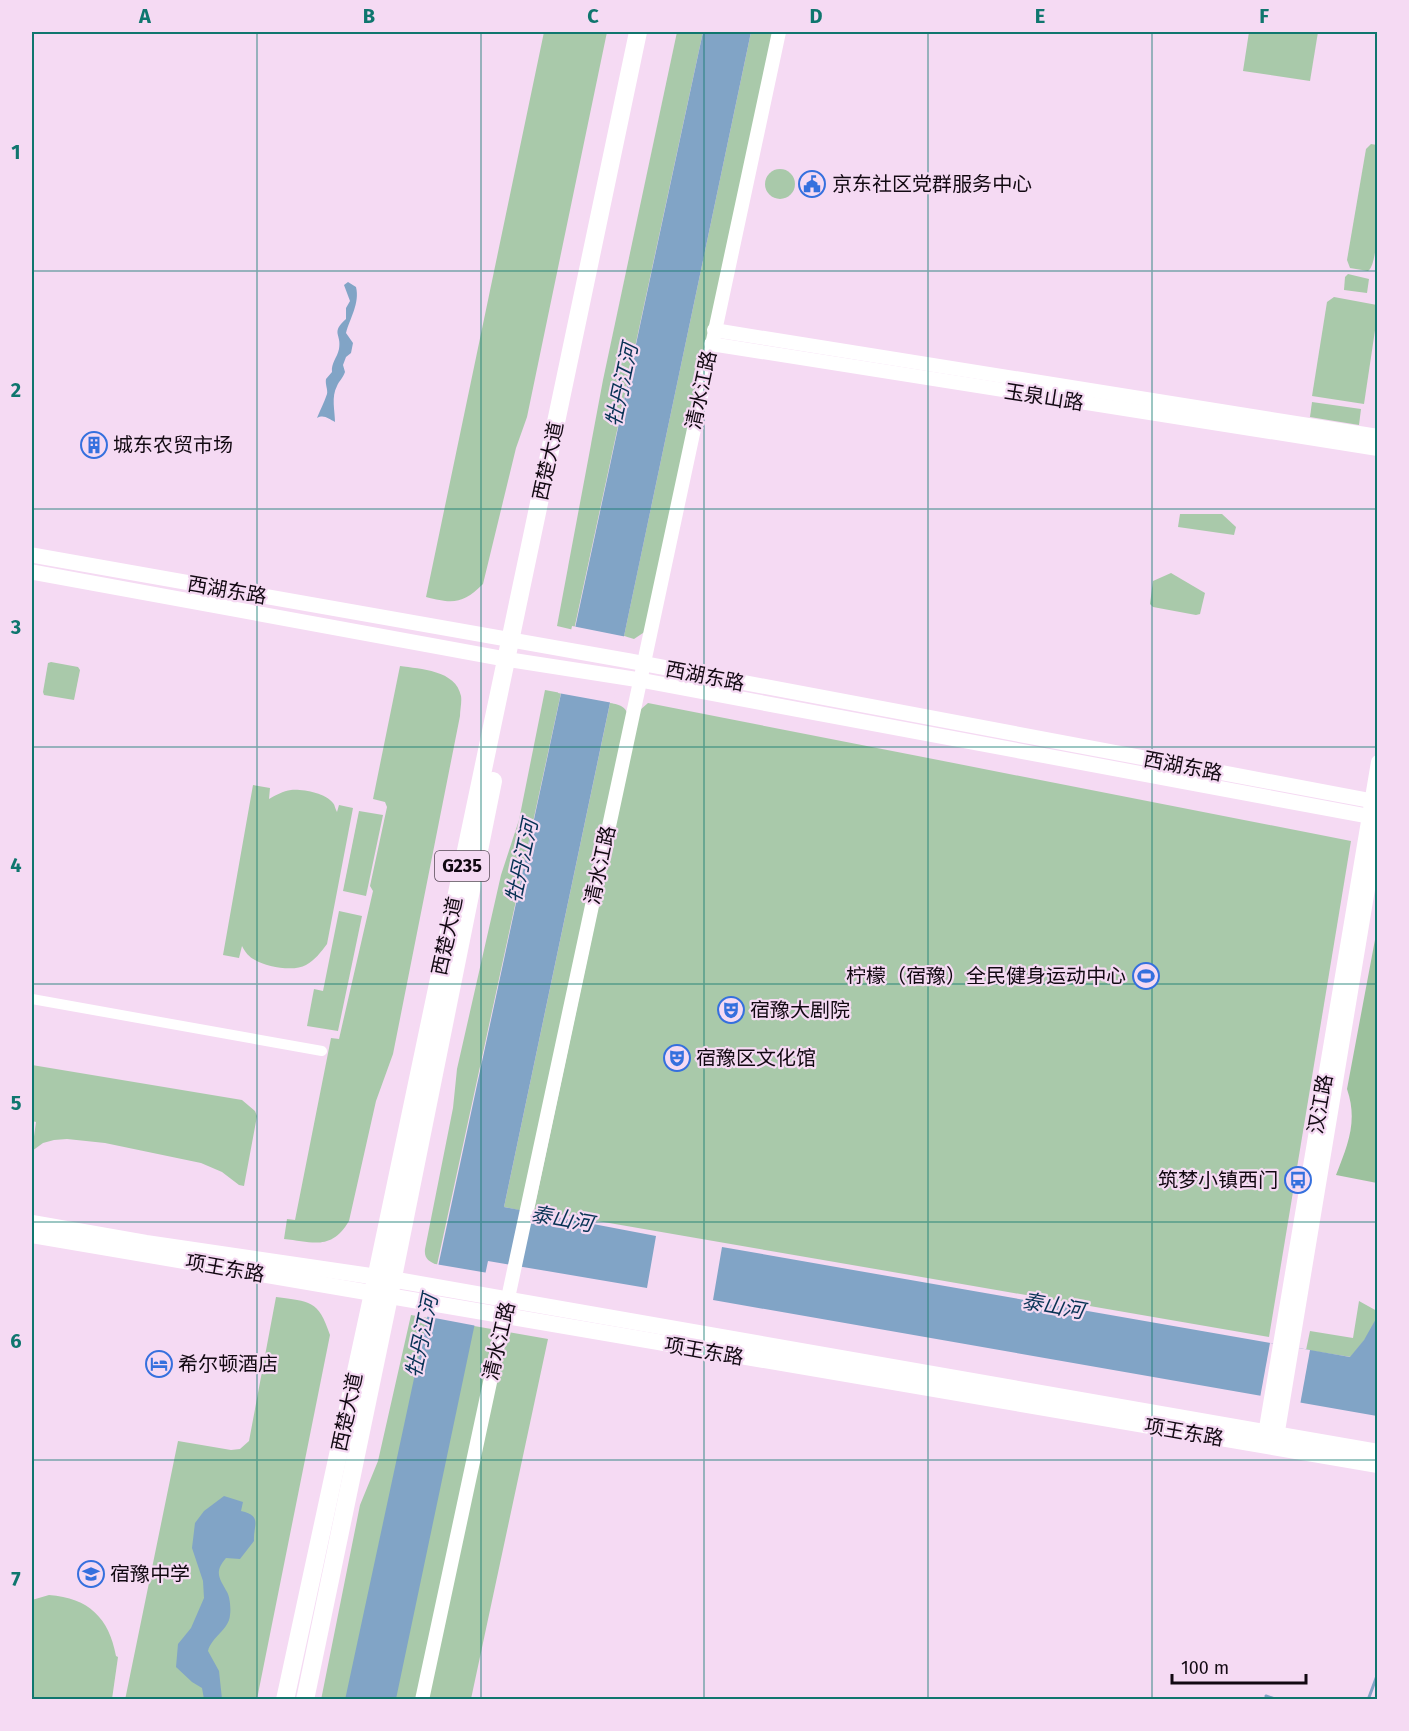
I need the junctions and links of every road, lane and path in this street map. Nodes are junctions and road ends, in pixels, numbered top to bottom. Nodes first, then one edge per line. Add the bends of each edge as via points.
1 (638, 32) edge
2 (650, 32) edge
3 (778, 32) edge
4 (712, 337) junction
5 (1377, 436) edge
6 (1377, 449) edge
7 (32, 555) edge
8 (32, 572) edge
9 (516, 640) junction
10 (511, 660) junction
11 (637, 662) junction
12 (633, 679) junction
13 (1377, 762) edge
14 (1375, 813) edge
15 (32, 999) edge
16 (322, 1051) dead end
17 (32, 1223) edge
18 (32, 1235) edge
19 (382, 1286) junction
20 (508, 1299) junction
21 (504, 1316) junction
22 (1270, 1440) junction
23 (1377, 1452) edge
24 (1377, 1465) edge
25 (285, 1700) edge
26 (305, 1700) edge
27 (422, 1700) edge

1 - 9 highway, 西楚大道 / G235
2 - 9 highway, 西楚大道 / G235
3 - 4 street, 清水江路
4 - 5 street, 玉泉山路
4 - 6 street, 玉泉山路
4 - 11 street, 清水江路
7 - 9 main road, 西湖东路
8 - 10 main road, 西湖东路
9 - 10 highway, 西楚大道 / G235
9 - 11 main road, 西湖东路
10 - 12 main road, 西湖东路
10 - 19 highway, 西楚大道 / G235
11 - 12 street, 清水江路
11 - 14 main road, 西湖东路
12 - 14 main road, 西湖东路
12 - 20 street, 清水江路
13 - 14 street, 汉江路
14 - 22 street, 汉江路
15 - 16 street
17 - 19 main road, 项王东路
18 - 19 main road, 项王东路
19 - 20 main road, 项王东路 via 414,1283
19 - 21 main road, 项王东路 via 410,1300
19 - 25 highway, 西楚大道 / G235
19 - 26 highway, 西楚大道 / G235
20 - 21 street, 清水江路
20 - 22 main road, 项王东路
21 - 22 main road, 项王东路
21 - 27 street, 清水江路
22 - 23 main road, 项王东路
22 - 24 main road, 项王东路

